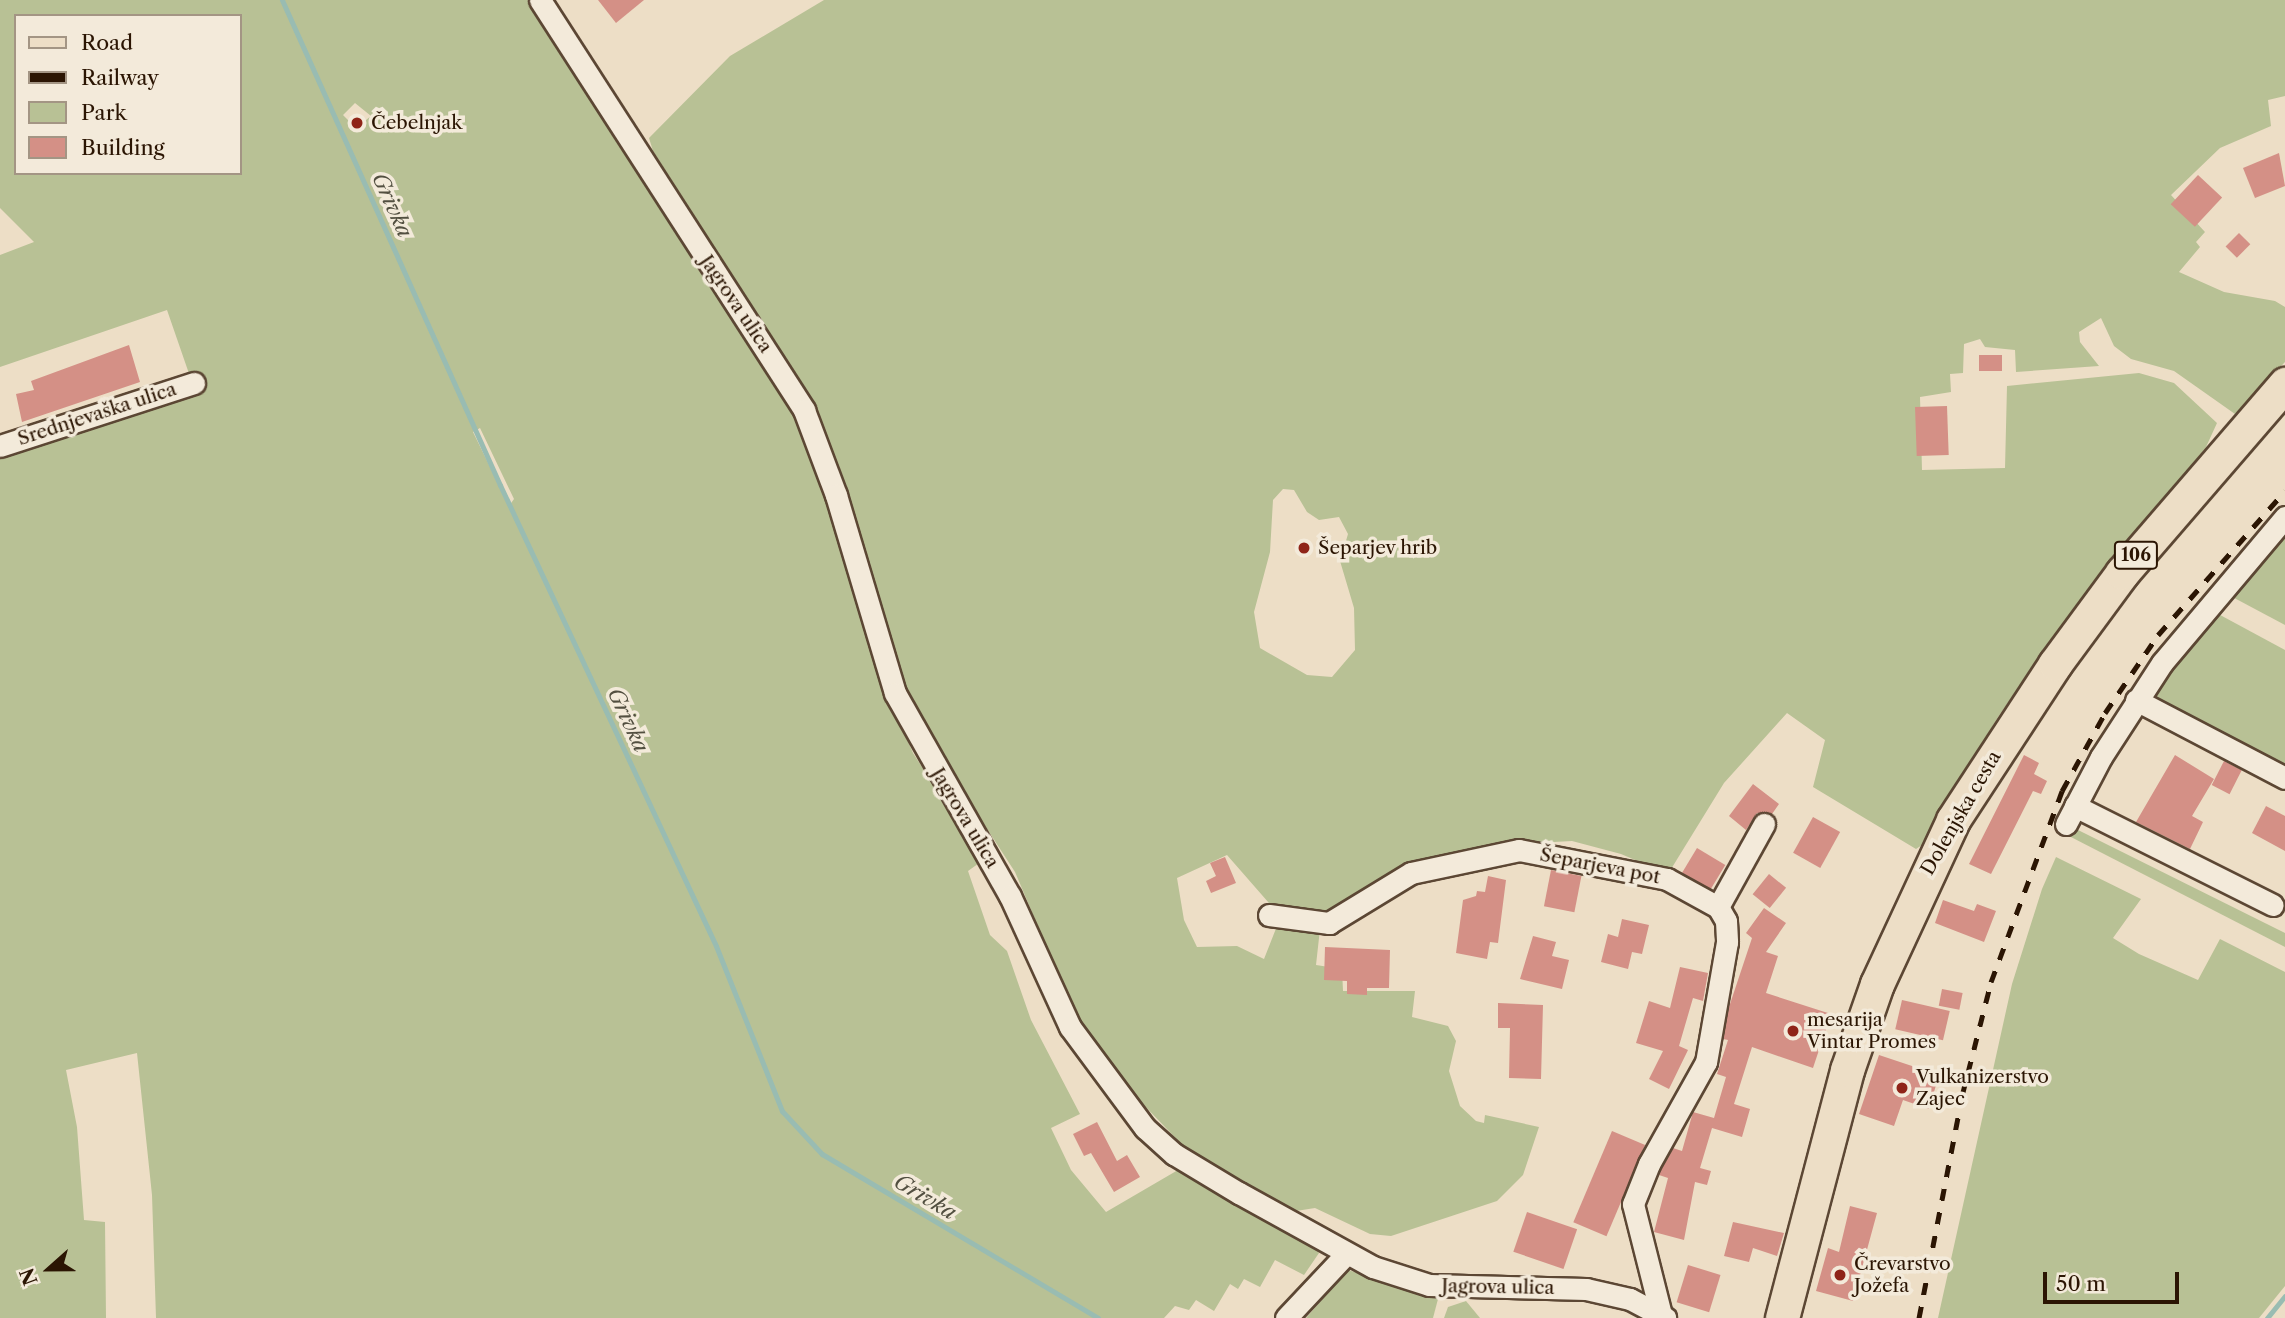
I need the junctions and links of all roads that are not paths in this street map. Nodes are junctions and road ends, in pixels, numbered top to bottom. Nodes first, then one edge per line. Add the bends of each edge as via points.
1 (540, 0) edge
2 (194, 383) dead end
3 (2285, 384) edge
4 (0, 446) edge
5 (2285, 517) edge
6 (2136, 700) junction
7 (2285, 778) edge
8 (1764, 824) dead end
9 (2273, 905) dead end
10 (1718, 907) junction
11 (1269, 915) dead end
12 (1346, 1254) junction
13 (1663, 1317) edge
14 (1286, 1318) edge
15 (1782, 1318) edge

1 - 12 street, Jagrova ulica via 804,410 836,495 895,692 1010,896 1070,1027 1116,1094 1174,1154
2 - 4 street, Srednjevaška ulica
3 - 15 main road, Dolenjska cesta / 106 via 2122,573 2047,674 1953,820 1868,1008 1847,1070
5 - 6 street via 2212,599
6 - 7 street
6 - 9 street via 2071,815
8 - 10 street
10 - 11 street, Šeparjeva pot via 1667,879 1518,850 1411,873 1329,923
10 - 13 street via 1726,921 1727,942 1706,1062 1649,1164 1633,1204
12 - 13 street, Jagrova ulica via 1429,1285 1586,1289 1630,1299
12 - 14 street

